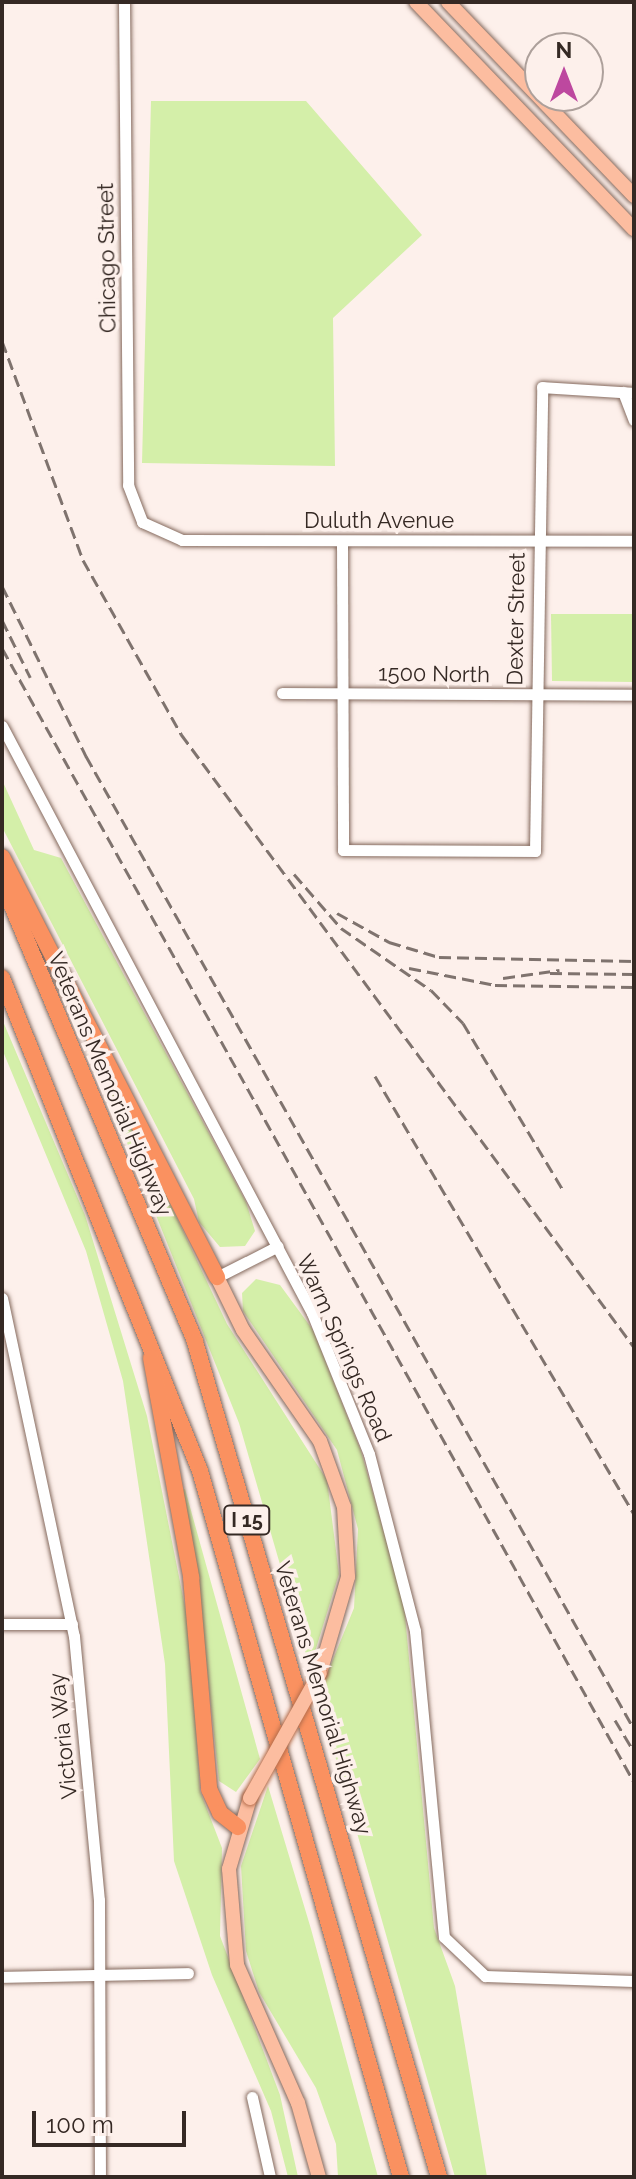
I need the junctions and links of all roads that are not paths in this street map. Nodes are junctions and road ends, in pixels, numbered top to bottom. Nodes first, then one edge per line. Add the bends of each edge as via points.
1 (124, 2) edge
2 (416, 2) edge
3 (448, 2) edge
4 (634, 196) edge
5 (634, 229) edge
6 (629, 393) edge
7 (634, 420) edge
8 (134, 513) joint
9 (342, 541) junction
10 (537, 541) junction
11 (634, 541) edge
12 (282, 693) dead end
13 (341, 693) junction
14 (535, 695) junction
15 (634, 695) edge
16 (2, 726) edge
17 (2, 857) edge
18 (2, 882) edge
19 (2, 978) edge
20 (278, 1246) junction
21 (217, 1277) junction
22 (2, 1298) edge
23 (6, 1319) edge
24 (147, 1329) junction
25 (2, 1624) edge
26 (72, 1624) junction
27 (238, 1827) junction
28 (188, 1973) dead end
29 (99, 1976) junction
30 (2, 1977) edge
31 (634, 1981) edge
32 (252, 2097) dead end
33 (100, 2177) edge
34 (270, 2177) edge
35 (319, 2177) edge
36 (401, 2177) edge
37 (439, 2177) edge

1 - 8 street, Chicago Street via 128,485
2 - 5 main road
3 - 4 main road
6 - 7 street
6 - 10 street, Dexter Street via 542,387
8 - 9 street, Duluth Avenue via 148,529 182,540
9 - 10 street, Duluth Avenue
9 - 13 street
10 - 11 street, Duluth Avenue
10 - 14 street, Dexter Street
12 - 13 street, 1500 North
13 - 14 street, 1500 North
13 - 14 street, Dexter Street via 343,850 535,851
14 - 15 street, 1500 North
16 - 20 street, Warm Springs Road via 182,1079
17 - 21 highway
18 - 37 highway, Veterans Memorial Highway / I 15 via 195,1342
19 - 24 highway, I 15
20 - 21 street
20 - 31 street, Warm Springs Road via 344,1386 396,1545 426,1713 444,1937 485,1976
21 - 27 main road, bridge via 243,1330 320,1441 340,1494 348,1577 320,1673
22 - 23 street, Victoria Way
23 - 26 street, Victoria Way
24 - 27 highway via 191,1577 209,1789 220,1813
24 - 36 highway, I 15 via 200,1471
25 - 26 street
26 - 29 street, Victoria Way
27 - 35 main road via 228,1895 237,1965 298,2103
28 - 29 street
29 - 30 street
29 - 33 street, Victoria Way
32 - 34 street

